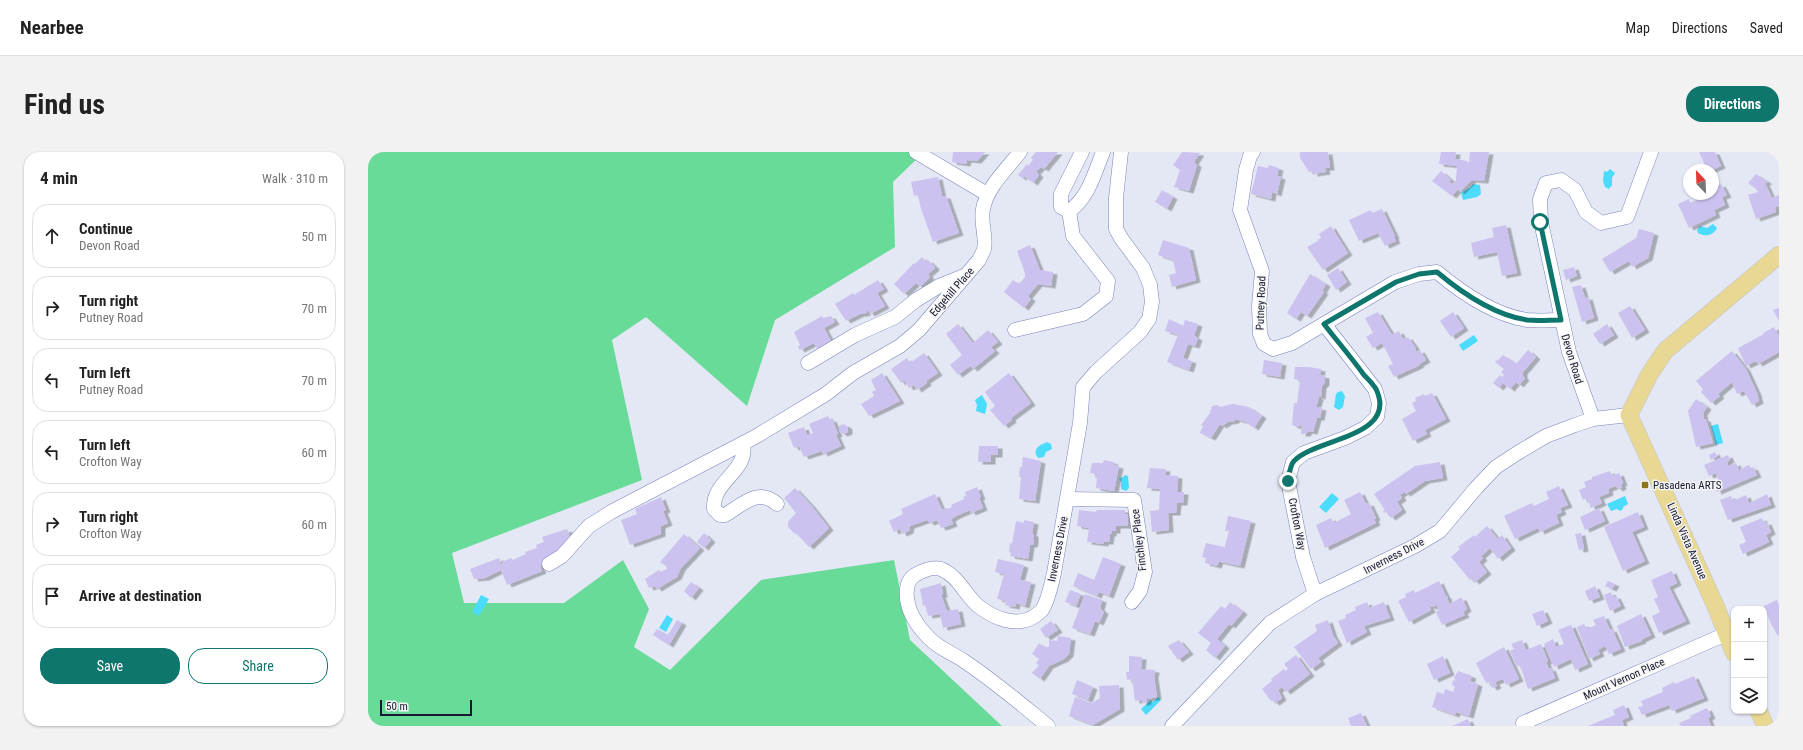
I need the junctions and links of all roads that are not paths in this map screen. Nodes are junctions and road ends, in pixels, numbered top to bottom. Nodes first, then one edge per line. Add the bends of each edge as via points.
1 (916, 152) edge
2 (1020, 152) edge
3 (1082, 152) edge
4 (1103, 152) edge
5 (1121, 152) edge
6 (1253, 152) edge
7 (1651, 152) edge
8 (987, 194) junction
9 (1069, 211) junction
10 (1779, 255) edge
11 (966, 275) junction
12 (1561, 320) junction
13 (1326, 327) junction
14 (1015, 330) dead end
15 (808, 363) dead end
16 (1629, 415) junction
17 (1593, 419) junction
18 (743, 443) junction
19 (1068, 499) junction
20 (777, 504) dead end
21 (549, 564) dead end
22 (1315, 594) junction
23 (1132, 602) dead end
24 (1726, 634) junction
25 (1731, 646) edge
26 (1760, 714) edge
27 (1523, 724) edge
28 (1048, 726) edge
29 (1172, 726) edge
30 (1766, 726) edge

1 - 8 street
2 - 8 street, Edgehill Place
3 - 9 street via 1061,194 1061,207
4 - 9 street via 1078,205
5 - 19 street, Inverness Drive via 1116,198 1116,229 1143,268 1150,285 1151,308 1149,319 1140,332 1083,387
6 - 13 street, Putney Road via 1246,170 1240,210 1262,271 1259,306 1260,334 1264,344 1273,349
7 - 12 street, Devon Road via 1627,217 1601,223 1586,212 1575,190 1561,180 1546,183 1540,199 1540,222
8 - 11 street, Edgehill Place via 982,224 984,250
9 - 14 street via 1074,236 1108,281 1106,296 1083,314
10 - 16 main road via 1665,351
11 - 15 street via 938,286 895,317 855,335
11 - 18 street, Edgehill Place via 914,334 900,346
12 - 13 street, Putney Road via 1527,320 1503,313 1465,294 1437,272 1419,274 1396,282
12 - 17 street, Devon Road via 1576,374
13 - 22 street, Crofton Way via 1376,389 1379,403 1377,417 1365,428 1304,453 1293,462 1288,481 1303,557
16 - 17 street, Inverness Drive
16 - 24 main road, Linda Vista Avenue
17 - 22 street, Inverness Drive via 1546,436 1496,467 1440,531 1409,549
18 - 20 street via 743,459 715,495 714,509 720,515 725,515 754,496 764,497
18 - 21 street, Edgehill Place via 611,512 589,526 562,556
19 - 23 street, Finchley Place via 1134,500 1144,572 1140,591
19 - 28 street, Inverness Drive via 1048,596 1041,611 1029,620 1009,622 995,617 976,604 963,586 939,568 926,569 913,576 907,585 910,612 930,640 965,662
22 - 29 street, Inverness Drive via 1270,623
24 - 25 main road, Linda Vista Avenue
24 - 27 street, Mount Vernon Place
26 - 30 main road

